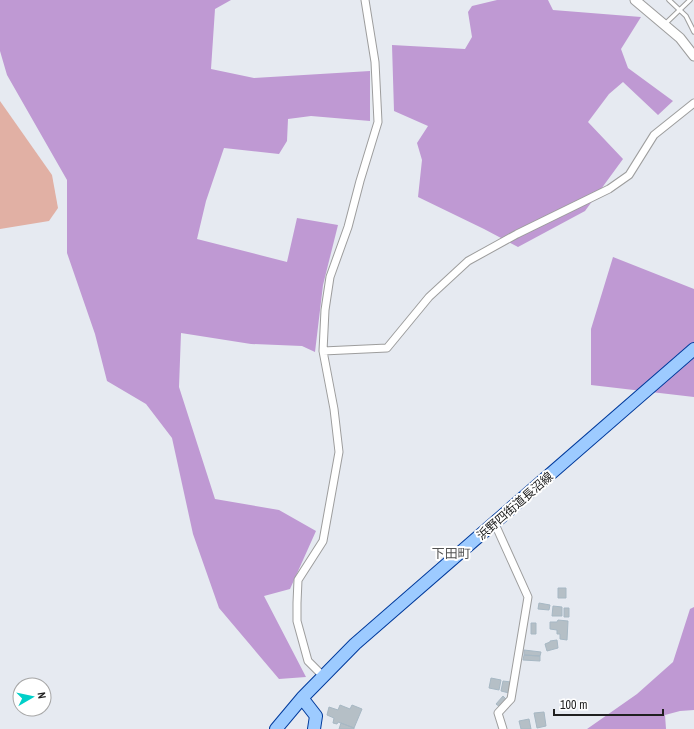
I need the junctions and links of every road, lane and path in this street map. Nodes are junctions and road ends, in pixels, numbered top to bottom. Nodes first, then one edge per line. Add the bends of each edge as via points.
1 (366, 0) edge
2 (635, 0) edge
3 (670, 0) edge
4 (690, 0) edge
5 (680, 10) junction
6 (664, 24) junction
7 (694, 32) edge
8 (694, 56) edge
9 (694, 103) edge
10 (694, 349) edge
11 (323, 351) junction
12 (495, 524) junction
13 (324, 676) junction
14 (302, 698) junction
15 (278, 726) edge
16 (314, 729) edge
17 (503, 729) edge

1 - 11 street via 376,62 378,122 348,227 330,277
2 - 6 street
3 - 5 lane
4 - 5 lane
5 - 6 lane
5 - 7 lane
6 - 8 street via 680,38
9 - 11 street via 654,136 628,175 609,189 468,261 429,297 387,348
10 - 12 main road, 浜野四街道長沼線
11 - 13 street via 339,452 323,541 298,580 297,621 308,661
12 - 13 main road, 浜野四街道長沼線 via 355,644
12 - 17 street via 528,597 511,699 498,713
13 - 14 main road, 浜野四街道長沼線
14 - 15 main road, 浜野四街道長沼線
14 - 16 main road via 316,716

